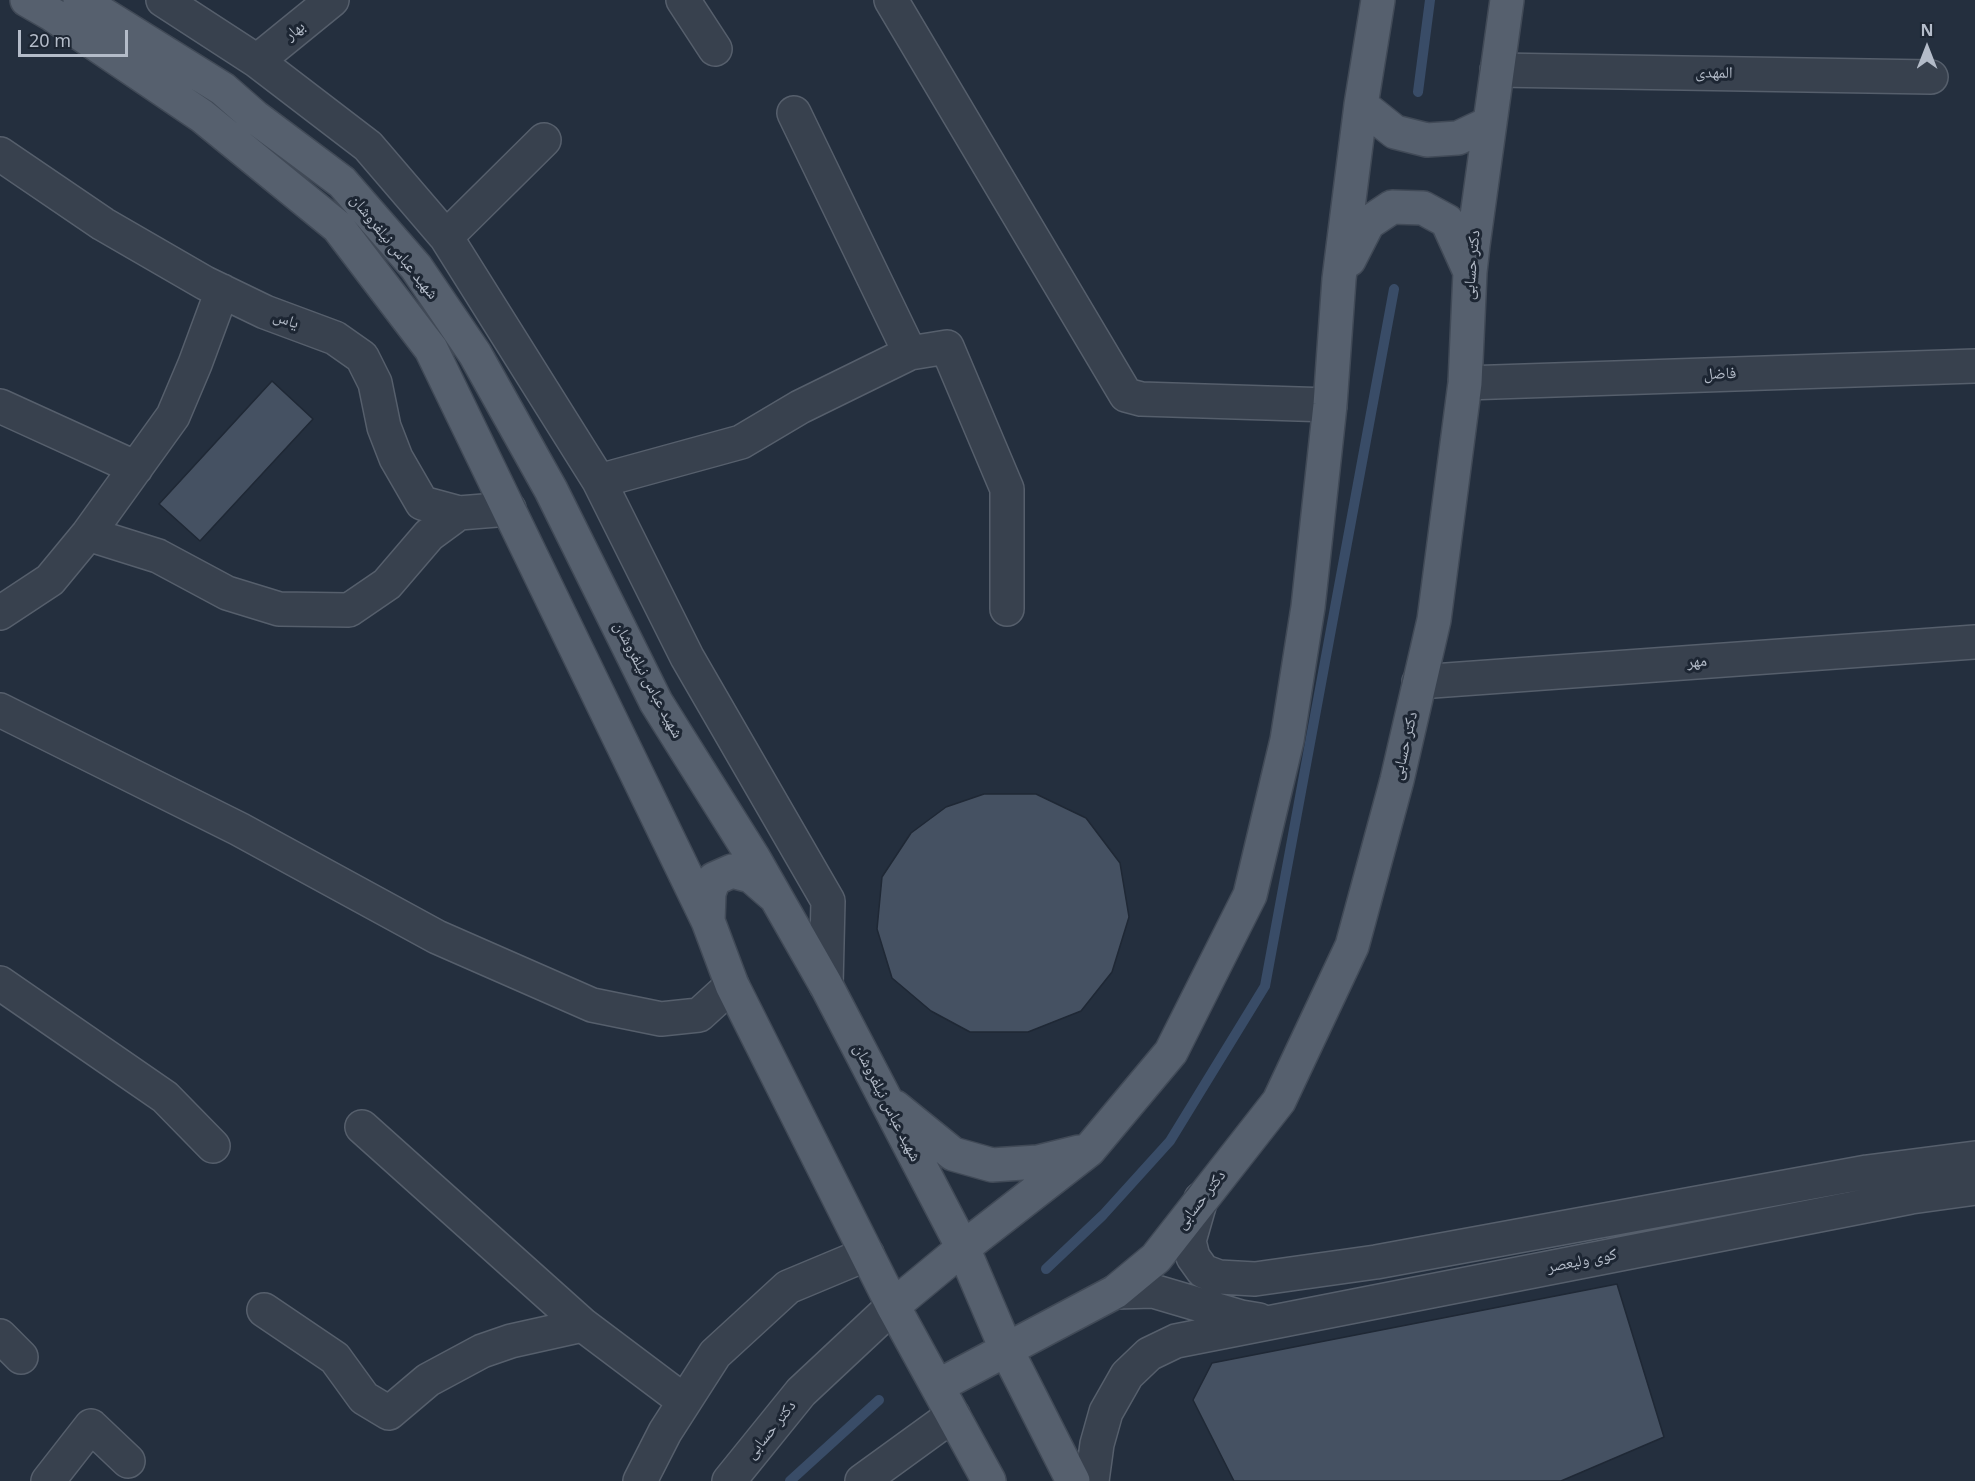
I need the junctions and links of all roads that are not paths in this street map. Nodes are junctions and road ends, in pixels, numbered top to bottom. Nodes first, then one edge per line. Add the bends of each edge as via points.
1 (27, 0) edge
2 (80, 0) edge
3 (163, 0) edge
4 (332, 0) edge
5 (683, 0) edge
6 (891, 0) edge
7 (1378, 0) edge
8 (1507, 0) edge
9 (715, 49) dead end
10 (257, 61) junction
11 (1497, 70) junction
12 (1931, 77) dead end
13 (1361, 105) junction
14 (794, 113) dead end
15 (1490, 123) junction
16 (544, 140) dead end
17 (0, 153) edge
18 (446, 237) junction
19 (1470, 272) junction
20 (1339, 279) junction
21 (222, 291) junction
22 (910, 353) junction
23 (1975, 366) edge
24 (1465, 382) junction
25 (1330, 405) junction
26 (0, 406) edge
27 (136, 468) junction
28 (599, 481) junction
29 (509, 509) junction
30 (459, 513) junction
31 (88, 534) junction
32 (1007, 609) dead end
33 (0, 614) edge
34 (1975, 642) edge
35 (1419, 682) junction
36 (0, 710) edge
37 (777, 898) junction
38 (708, 921) junction
39 (0, 983) edge
40 (732, 985) junction
41 (826, 985) junction
42 (886, 1101) junction
43 (362, 1128) dead end
44 (213, 1146) dead end
45 (1089, 1150) junction
46 (1975, 1158) edge
47 (1975, 1188) edge
48 (1201, 1199) junction
49 (963, 1248) junction
50 (867, 1254) junction
51 (1115, 1292) junction
52 (893, 1306) junction
53 (264, 1310) dead end
54 (1275, 1322) junction
55 (583, 1325) junction
56 (1007, 1351) junction
57 (938, 1386) junction
58 (684, 1401) junction
59 (953, 1415) junction
60 (128, 1461) dead end
61 (48, 1481) edge
62 (640, 1481) edge
63 (729, 1481) edge
64 (862, 1481) edge
65 (989, 1481) edge
66 (1073, 1481) edge
67 (1092, 1481) edge

1 - 29 main road, شهید عباس نیلفروشان via 202,116 338,227 431,349
2 - 37 main road, شهید عباس نیلفروشان via 223,89 342,183 416,267 475,354 551,490 656,702
3 - 10 street
4 - 10 street, بهار
5 - 9 street
6 - 25 street via 1126,395 1141,399
7 - 13 main road
8 - 11 main road, دکتر حسابی
10 - 18 street via 368,146
11 - 12 street, المهدی
11 - 15 main road, دکتر حسابی
13 - 15 main road via 1395,132 1428,140 1458,138
13 - 20 main road
14 - 22 street
15 - 19 main road, دکتر حسابی
16 - 18 street
17 - 21 street, یاس via 103,224
18 - 28 street
19 - 20 main road via 1447,221 1423,208 1392,207 1368,223
19 - 24 main road, دکتر حسابی
20 - 25 main road
21 - 27 street via 173,416
21 - 30 street, یاس via 335,338 362,357 375,383 384,427 396,458 422,502
22 - 28 street via 800,407 741,442
22 - 32 street via 947,347 1007,489
23 - 24 street, فاضل
24 - 35 main road, دکتر حسابی via 1434,620
25 - 45 main road via 1308,607 1287,740 1250,895 1172,1052
26 - 27 street
27 - 31 street
28 - 41 street via 687,657 828,901
29 - 30 street, یاس
29 - 38 main road, شهید عباس نیلفروشان
30 - 31 street via 429,535 387,584 349,610 279,609 227,593 158,556
31 - 33 street via 50,580
34 - 35 street, مهر
35 - 48 main road, دکتر حسابی via 1352,946 1279,1101
36 - 40 street via 239,829 437,937 592,1005 660,1019 699,1015
37 - 38 main road via 751,876 732,871 714,879
37 - 41 main road, شهید عباس نیلفروشان
38 - 40 main road, شهید عباس نیلفروشان
39 - 44 street via 165,1097
40 - 50 main road, شهید عباس نیلفروشان
41 - 42 main road, شهید عباس نیلفروشان
42 - 45 main road via 953,1154 992,1165 1038,1162
42 - 49 main road, شهید عباس نیلفروشان
43 - 55 street
45 - 49 main road
46 - 48 street via 1867,1172 1376,1262 1255,1279 1219,1277 1203,1271 1192,1257 1189,1241
47 - 54 street, کوی ولیعصر via 1911,1197
48 - 51 main road, دکتر حسابی via 1156,1258
49 - 52 main road
49 - 56 main road, شهید عباس نیلفروشان
50 - 52 main road, شهید عباس نیلفروشان
50 - 58 street via 788,1287 715,1354
51 - 54 street via 1153,1291 1241,1317
51 - 56 main road, دکتر حسابی
52 - 57 main road, شهید عباس نیلفروشان
52 - 63 street, دکتر حسابی via 801,1392
53 - 55 street via 335,1358 364,1398 389,1413 428,1380 482,1351
54 - 67 street, کوی ولیعصر via 1189,1339 1149,1354 1127,1375 1106,1412
55 - 58 street
56 - 57 main road, دکتر حسابی
56 - 66 main road, شهید عباس نیلفروشان
57 - 59 main road, شهید عباس نیلفروشان
58 - 62 street
59 - 64 street
59 - 65 main road, شهید عباس نیلفروشان
60 - 61 street via 91,1426

